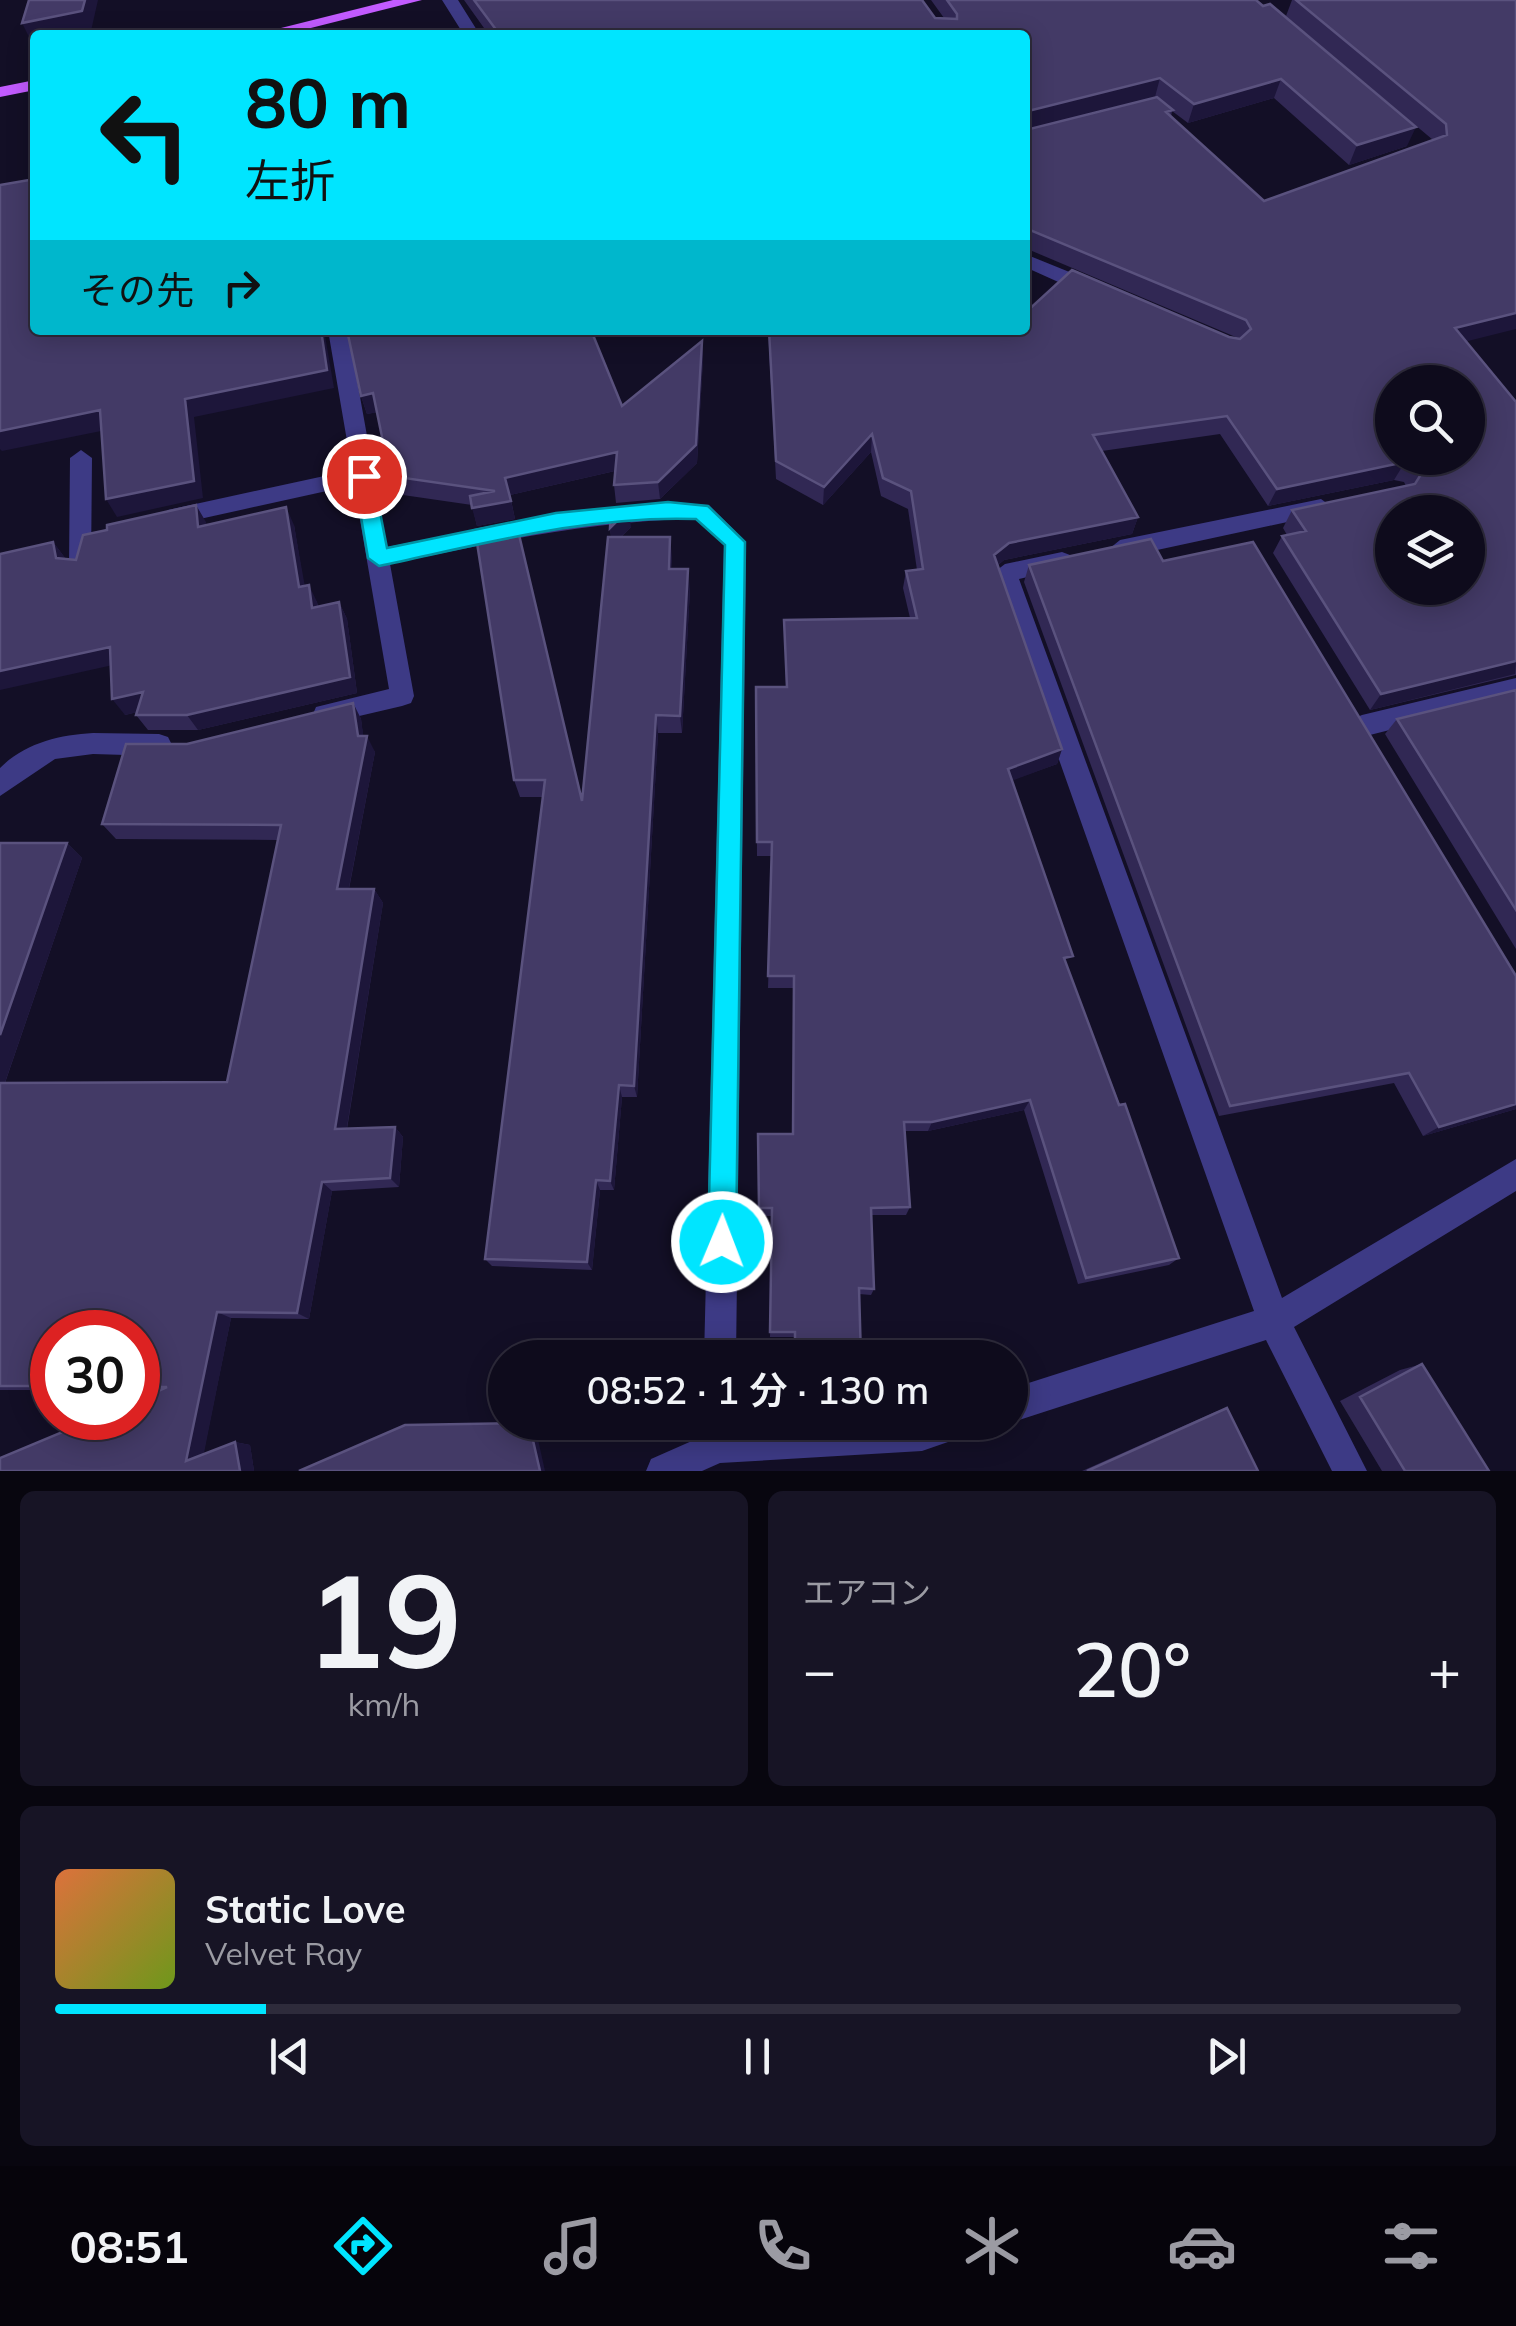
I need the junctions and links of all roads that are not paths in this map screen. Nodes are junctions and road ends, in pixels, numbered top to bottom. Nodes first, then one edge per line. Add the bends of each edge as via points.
1 (414, 0) edge
2 (450, 0) edge
3 (283, 30) edge
4 (469, 30) edge
5 (30, 86) edge
6 (0, 92) edge
7 (1030, 262) edge
8 (1110, 296) edge
9 (339, 335) edge
10 (81, 458) dead end
11 (364, 476) junction
12 (1356, 500) edge
13 (139, 524) edge
14 (379, 558) junction
15 (80, 567) edge
16 (1516, 688) edge
17 (309, 718) edge
18 (1362, 726) edge
19 (178, 745) edge
20 (0, 785) edge
21 (1516, 1174) edge
22 (1274, 1322) junction
23 (720, 1340) edge
24 (1028, 1400) edge
25 (710, 1440) edge
26 (662, 1471) edge
27 (1350, 1471) edge

1 - 3 main road
2 - 4 street
5 - 6 main road
7 - 8 street
9 - 11 street
10 - 15 street via 92,535
11 - 13 street
11 - 14 street
12 - 22 street via 1245,533 1005,573
14 - 17 street via 402,696
14 - 23 street via 556,521 668,510 701,511 735,542
16 - 18 street
19 - 20 street via 55,745 13,769
21 - 22 street
22 - 24 street
22 - 27 street
25 - 26 street

